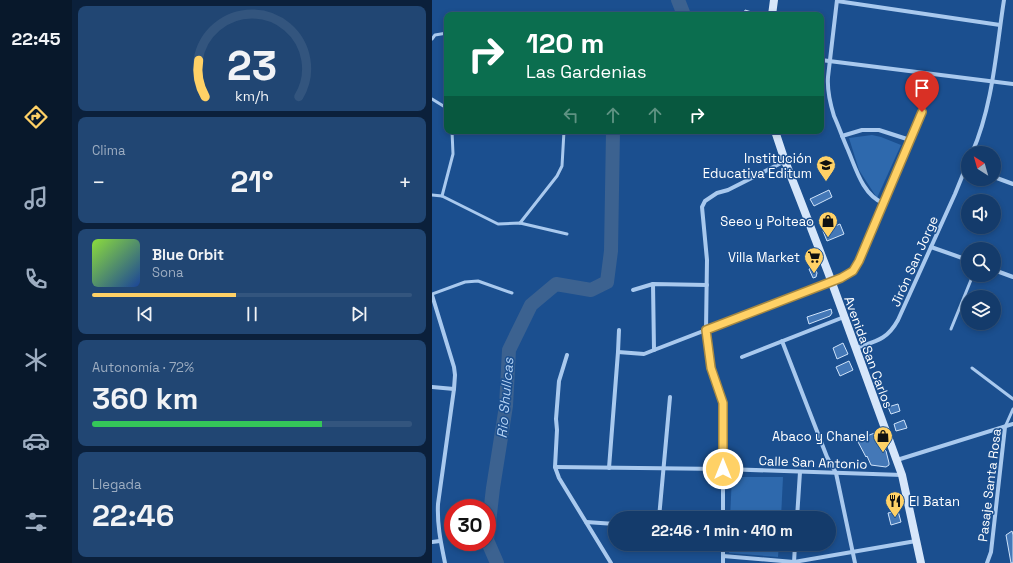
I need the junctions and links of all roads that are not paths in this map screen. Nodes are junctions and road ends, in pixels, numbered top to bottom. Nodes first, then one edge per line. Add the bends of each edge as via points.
1 (774, 0) edge
2 (1004, 0) edge
3 (837, 1) edge
4 (772, 12) edge
5 (1000, 25) junction
6 (444, 34) edge
7 (432, 39) edge
8 (824, 60) edge
9 (829, 61) junction
10 (931, 74) junction
11 (992, 82) junction
12 (1013, 84) edge
13 (432, 99) edge
14 (444, 106) edge
15 (452, 134) edge
16 (564, 134) edge
17 (776, 134) edge
18 (842, 136) junction
19 (910, 140) junction
20 (975, 146) edge
21 (785, 161) junction
22 (961, 180) edge
23 (1001, 180) edge
24 (1013, 184) edge
25 (432, 195) edge
26 (442, 196) junction
27 (884, 203) junction
28 (520, 223) junction
29 (567, 234) dead end
30 (931, 246) junction
31 (961, 257) edge
32 (1001, 273) edge
33 (1013, 277) edge
34 (831, 281) junction
35 (970, 282) edge
36 (653, 284) junction
37 (707, 285) junction
38 (633, 290) dead end
39 (512, 292) dead end
40 (432, 295) edge
41 (844, 316) junction
42 (951, 329) dead end
43 (619, 330) dead end
44 (706, 330) junction
45 (782, 341) junction
46 (855, 348) junction
47 (654, 350) junction
48 (618, 352) junction
49 (567, 355) dead end
50 (742, 357) dead end
51 (972, 368) dead end
52 (432, 387) edge
53 (454, 390) junction
54 (670, 397) dead end
55 (1013, 399) edge
56 (1013, 409) edge
57 (1013, 424) edge
58 (1005, 427) junction
59 (896, 460) junction
60 (555, 467) junction
61 (609, 468) junction
62 (664, 468) junction
63 (723, 469) junction
64 (800, 472) junction
65 (836, 473) junction
66 (902, 476) junction
67 (660, 511) edge
68 (723, 511) edge
69 (797, 511) edge
70 (586, 522) junction
71 (608, 524) edge
72 (440, 541) junction
73 (916, 541) junction
74 (432, 542) edge
75 (723, 551) edge
76 (795, 551) edge
77 (853, 552) junction
78 (723, 556) junction
79 (794, 562) edge
80 (445, 563) edge
81 (611, 563) edge
82 (723, 563) edge
83 (855, 563) edge
84 (921, 563) edge
85 (987, 563) edge

1 - 4 main road
2 - 5 street
3 - 5 street
3 - 9 street
5 - 11 street
6 - 7 lane via 435,35
8 - 9 street
9 - 10 street
9 - 18 street via 829,99
10 - 11 street
10 - 19 street via 928,96
11 - 12 street
11 - 20 street via 984,121
13 - 14 lane
15 - 26 lane via 453,154
16 - 28 lane via 560,171
17 - 21 main road, Avenida San Carlos
18 - 19 street via 862,130 879,130
18 - 27 street via 863,184 874,198
19 - 27 street
21 - 34 main road, Avenida San Carlos
21 - 37 street via 705,201 702,208
22 - 30 street, Jirón San Jorge
23 - 24 street
25 - 26 lane
26 - 28 lane via 498,224
27 - 34 street via 853,271
28 - 29 lane
30 - 31 street
30 - 46 street, Jirón San Jorge via 890,333
32 - 33 street
34 - 41 main road, Avenida San Carlos
34 - 44 street
35 - 42 lane
36 - 37 street
36 - 38 street
36 - 47 street
37 - 44 street
39 - 40 lane via 478,281 465,282
40 - 53 street via 454,367
41 - 45 street
41 - 46 main road, Avenida San Carlos
43 - 48 street
44 - 47 street
44 - 63 street via 711,368 723,403
45 - 50 street
45 - 65 street via 827,457
46 - 59 main road, Avenida San Carlos
47 - 48 street via 644,354
48 - 61 street
49 - 60 street via 559,381
51 - 55 lane
52 - 53 street
53 - 72 street via 438,504
54 - 62 street
56 - 58 lane, Pasaje Santa Rosa
57 - 58 street
58 - 59 street
58 - 85 street, Pasaje Santa Rosa via 991,552
59 - 66 main road, Avenida San Carlos
60 - 61 street, Calle San Antonio
60 - 70 street
61 - 62 street, Calle San Antonio
62 - 63 street, Calle San Antonio
62 - 67 street
63 - 64 street, Calle San Antonio
63 - 68 street
64 - 65 street, Calle San Antonio
64 - 69 street
65 - 66 street, Calle San Antonio
65 - 77 street
66 - 73 main road, Avenida San Carlos
70 - 71 street
70 - 81 street
72 - 74 street
72 - 80 street
73 - 77 street
73 - 84 main road, Avenida San Carlos
75 - 78 street
76 - 79 street
77 - 79 street
77 - 83 street
78 - 79 street
78 - 82 street

